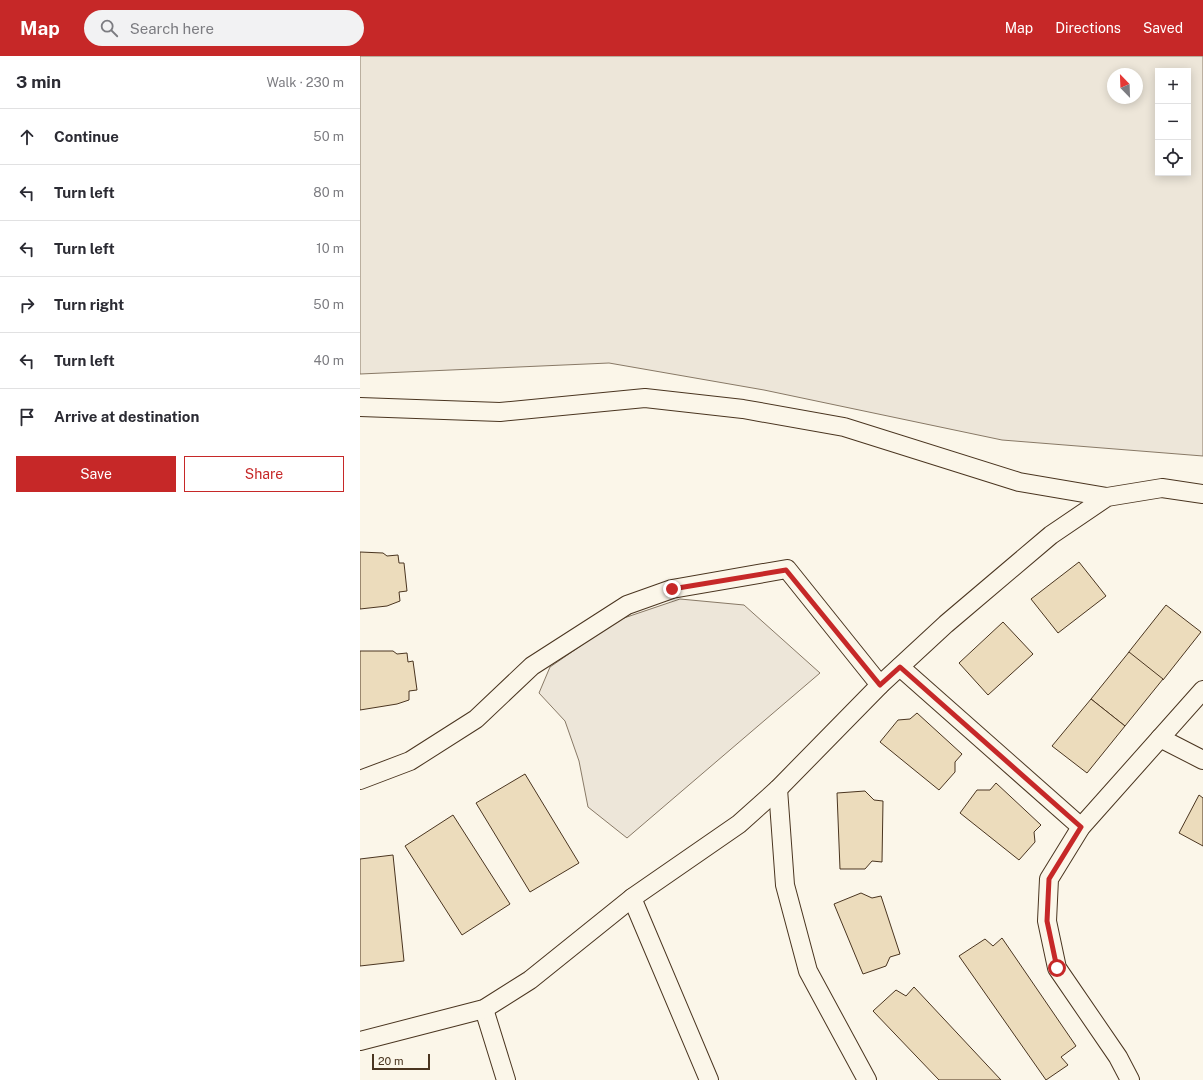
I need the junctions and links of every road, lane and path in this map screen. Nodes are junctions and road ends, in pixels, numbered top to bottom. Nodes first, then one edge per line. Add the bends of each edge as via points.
1 (360, 407) edge
2 (1203, 494) edge
3 (1107, 497) junction
4 (900, 667) junction
5 (880, 685) junction
6 (1203, 690) edge
7 (1160, 738) junction
8 (1203, 760) edge
9 (360, 780) edge
10 (778, 789) junction
11 (1081, 827) junction
12 (632, 898) junction
13 (484, 1009) junction
14 (360, 1041) edge
15 (506, 1080) edge
16 (709, 1080) edge
17 (867, 1080) edge
18 (1130, 1080) edge

1 - 3 street via 500,412 645,398 743,409 844,428 1018,482
2 - 3 street via 1162,488
3 - 4 street via 1051,535 946,624
4 - 5 street
4 - 11 street
5 - 9 street via 786,570 672,589 627,605 532,666 476,719 410,762
5 - 10 street
6 - 7 street
7 - 8 street
7 - 11 street
10 - 12 street via 739,824
10 - 17 street via 785,885 808,971
11 - 18 street via 1049,879 1047,921 1057,968 1118,1057
12 - 13 street via 530,980
12 - 16 street
13 - 14 street
13 - 15 street

